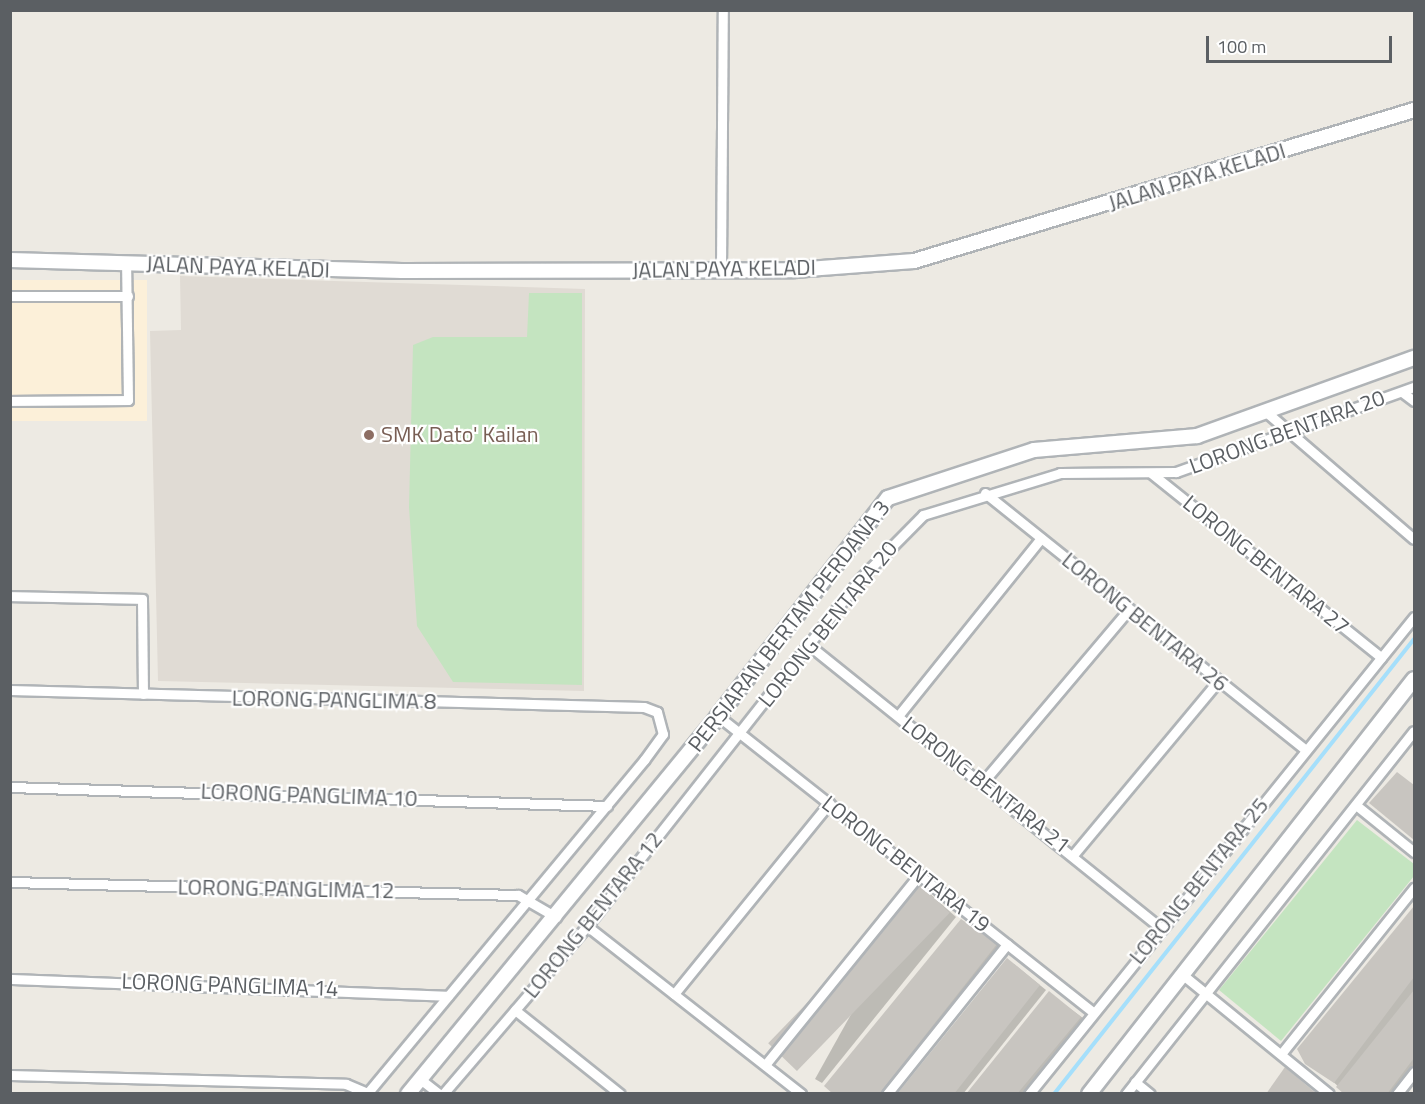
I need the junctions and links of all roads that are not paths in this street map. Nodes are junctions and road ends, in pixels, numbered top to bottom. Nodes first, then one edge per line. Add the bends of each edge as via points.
1 (723, 10) edge
2 (1414, 110) edge
3 (10, 260) edge
4 (126, 264) junction
5 (721, 270) junction
6 (10, 296) edge
7 (128, 296) junction
8 (1414, 358) edge
9 (1414, 387) edge
10 (1402, 392) junction
11 (10, 401) edge
12 (1414, 401) edge
13 (1265, 411) junction
14 (1288, 433) junction
15 (1151, 473) junction
16 (985, 493) junction
17 (1041, 538) junction
18 (1414, 540) edge
19 (10, 596) edge
20 (1129, 609) junction
21 (1414, 617) edge
22 (810, 646) junction
23 (1381, 657) junction
24 (1414, 679) edge
25 (1219, 681) junction
26 (10, 690) edge
27 (143, 694) junction
28 (718, 716) junction
29 (898, 716) junction
30 (1414, 731) edge
31 (740, 733) junction
32 (1306, 750) junction
33 (982, 782) junction
34 (10, 787) edge
35 (829, 803) junction
36 (1356, 805) junction
37 (608, 806) junction
38 (1414, 852) edge
39 (1074, 854) junction
40 (919, 874) junction
41 (10, 882) edge
42 (1414, 888) edge
43 (533, 900) junction
44 (556, 917) junction
45 (587, 926) junction
46 (1160, 927) junction
47 (1007, 944) junction
48 (1183, 975) junction
49 (10, 979) edge
50 (1206, 993) junction
51 (674, 994) junction
52 (448, 996) junction
53 (515, 1010) junction
54 (1093, 1012) junction
55 (1281, 1054) junction
56 (765, 1065) junction
57 (1414, 1072) edge
58 (10, 1075) edge
59 (420, 1079) junction
60 (1135, 1082) junction
61 (367, 1093) edge
62 (408, 1094) edge
63 (441, 1094) edge
64 (620, 1094) edge
65 (801, 1094) edge
66 (887, 1094) edge
67 (1029, 1094) edge
68 (1089, 1094) edge
69 (1126, 1094) edge
70 (1150, 1094) edge
71 (1329, 1094) edge
72 (1397, 1094) edge

1 - 5 street
2 - 5 street, JALAN PAYA KELADI via 914,261
3 - 4 street, JALAN PAYA KELADI
4 - 5 street, JALAN PAYA KELADI via 402,271
4 - 7 street
6 - 7 street
7 - 11 street via 128,400
8 - 13 street, PERSIARAN BERTAM PERDANA 3
9 - 10 street, LORONG BENTARA 20
10 - 12 street
10 - 14 street, LORONG BENTARA 20
13 - 14 street
13 - 28 street, PERSIARAN BERTAM PERDANA 3 via 1174,442 1034,450 899,491 878,509
14 - 15 street, LORONG BENTARA 20 via 1176,472
14 - 18 street
15 - 16 street, LORONG BENTARA 20 via 1060,473
15 - 23 street, LORONG BENTARA 27
16 - 17 street, LORONG BENTARA 26
16 - 22 street, LORONG BENTARA 20 via 923,515 896,538
17 - 20 street, LORONG BENTARA 26
17 - 29 street
19 - 27 street via 142,599
20 - 25 street, LORONG BENTARA 26
20 - 33 street
21 - 23 street, LORONG BENTARA 25
22 - 29 street, LORONG BENTARA 21
22 - 31 street, LORONG BENTARA 20
23 - 32 street, LORONG BENTARA 25
24 - 48 street
25 - 32 street, LORONG BENTARA 26
25 - 39 street
26 - 27 street, LORONG PANGLIMA 8
27 - 37 street, LORONG PANGLIMA 8 via 644,707 657,712 663,734
28 - 31 street, LORONG BENTARA 19
28 - 44 street, PERSIARAN BERTAM PERDANA 3
29 - 33 street, LORONG BENTARA 21
30 - 36 street
31 - 35 street, LORONG BENTARA 19
31 - 45 street, LORONG BENTARA 12
32 - 46 street, LORONG BENTARA 25
33 - 39 street, LORONG BENTARA 21
34 - 37 street, LORONG PANGLIMA 10
35 - 40 street, LORONG BENTARA 19
35 - 51 street
36 - 38 street
36 - 50 street
37 - 43 street
39 - 46 street, LORONG BENTARA 21
40 - 47 street, LORONG BENTARA 19
40 - 56 street
41 - 43 street, LORONG PANGLIMA 12
42 - 55 street
43 - 44 street
43 - 52 street
44 - 59 street, PERSIARAN BERTAM PERDANA 3
45 - 51 street
45 - 53 street, LORONG BENTARA 12
46 - 54 street, LORONG BENTARA 25
47 - 54 street, LORONG BENTARA 19
47 - 66 street
48 - 50 street
48 - 68 street
49 - 52 street, LORONG PANGLIMA 14
50 - 55 street
50 - 60 street
51 - 56 street
52 - 61 street
53 - 63 street, LORONG BENTARA 12
53 - 64 street
54 - 67 street, LORONG BENTARA 25
55 - 71 street
56 - 65 street
57 - 72 street
58 - 61 street via 346,1084
59 - 62 street, PERSIARAN BERTAM PERDANA 3
59 - 63 street
60 - 69 street
60 - 70 street

